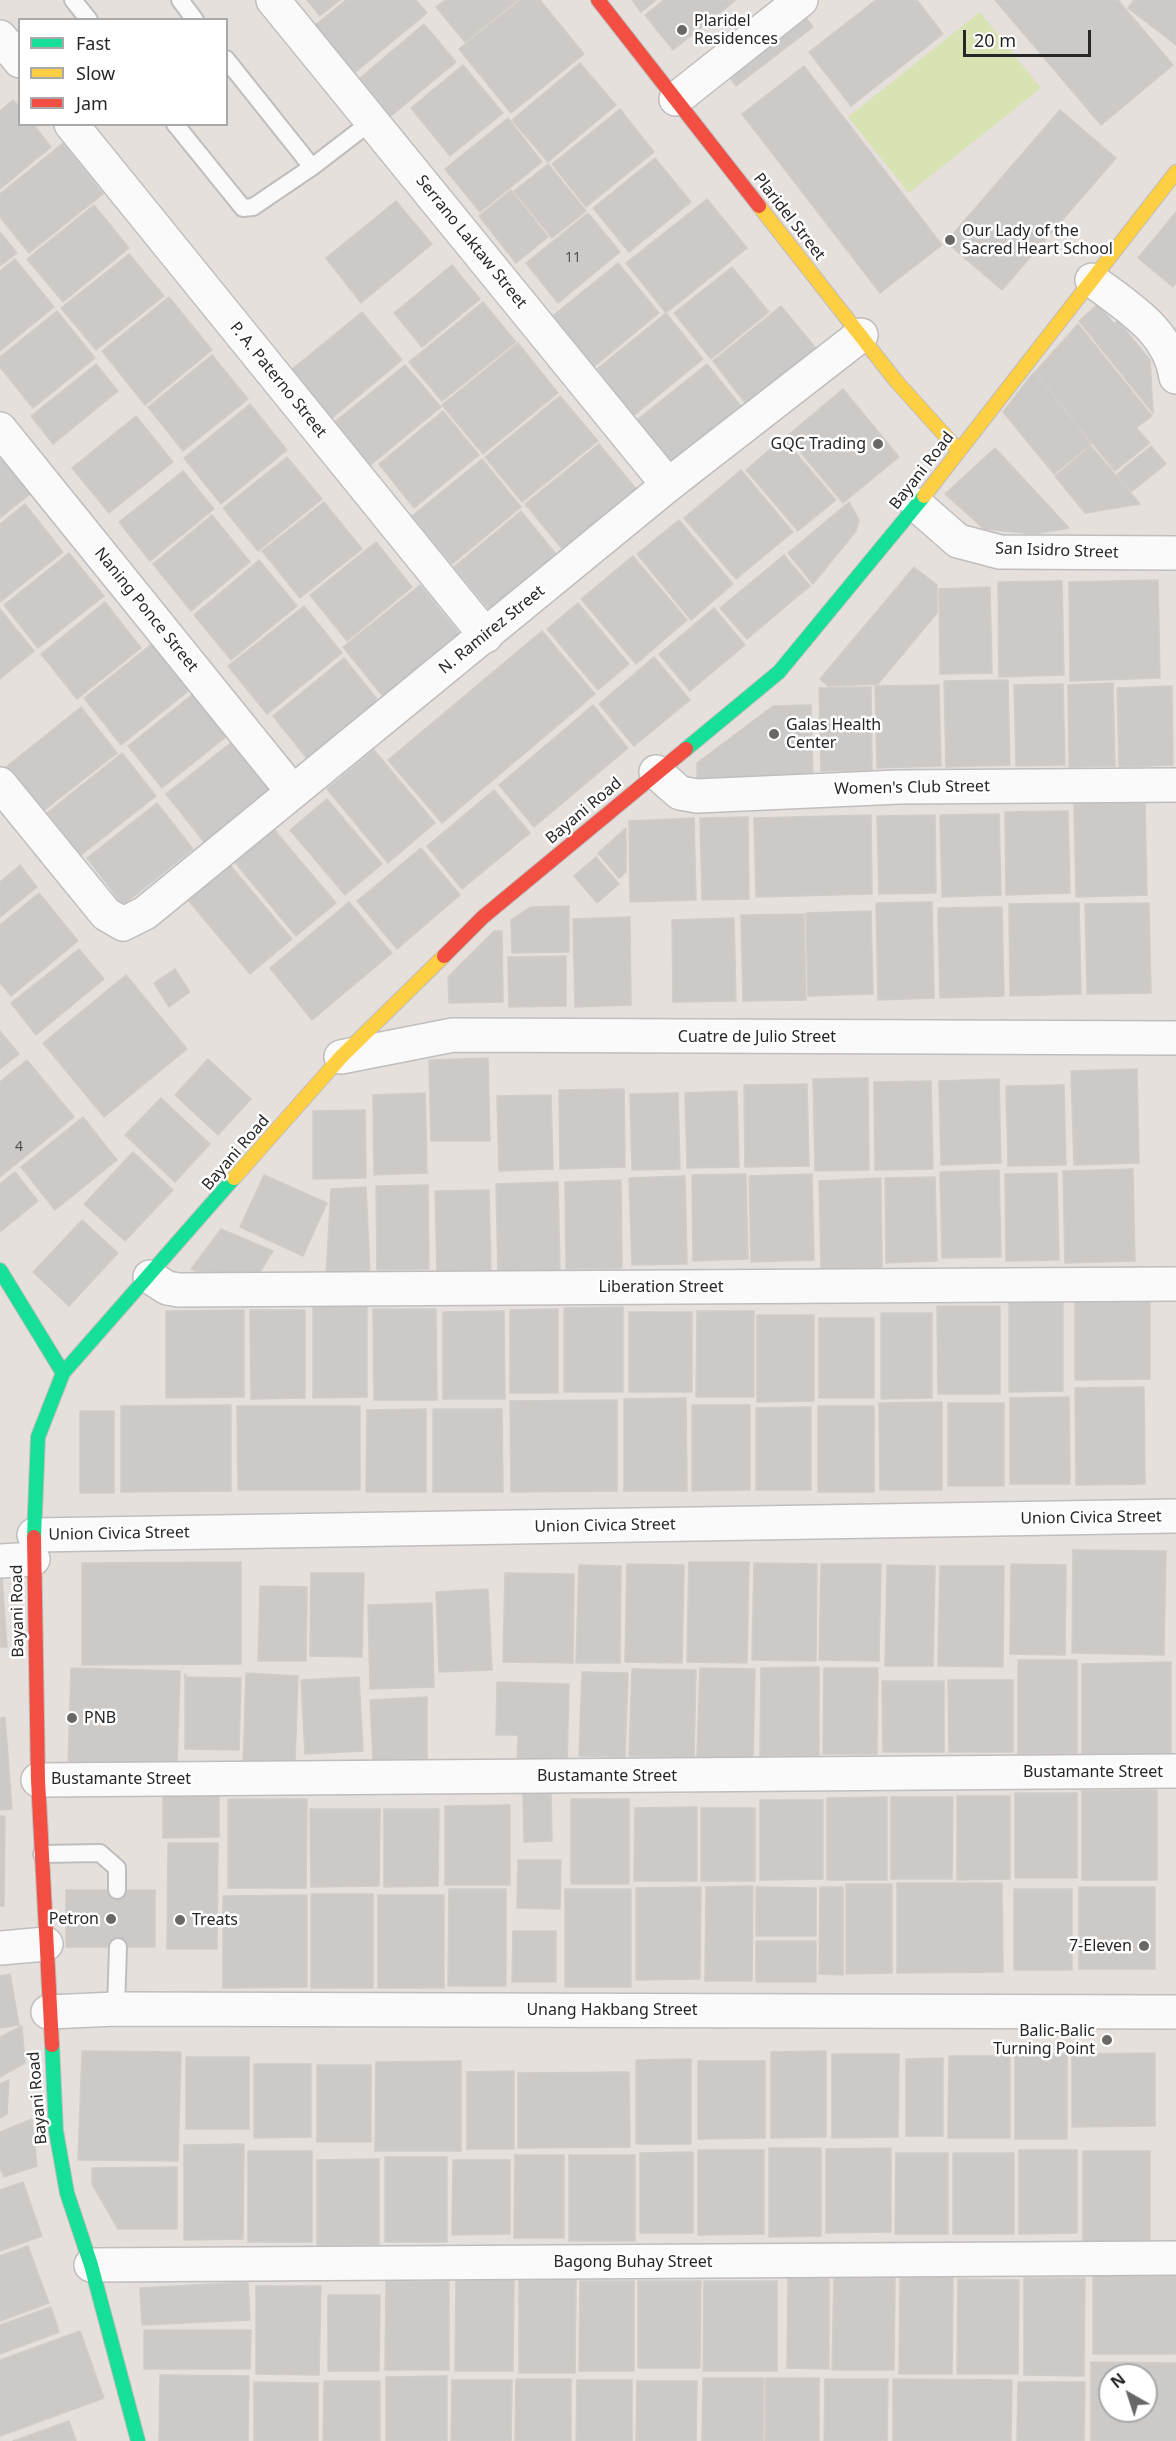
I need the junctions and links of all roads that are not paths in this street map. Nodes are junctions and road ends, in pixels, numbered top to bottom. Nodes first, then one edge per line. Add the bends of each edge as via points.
1 (73, 0) edge
2 (180, 0) edge
3 (273, 0) edge
4 (598, 0) edge
5 (801, 0) edge
6 (87, 18) edge
7 (194, 18) edge
8 (0, 37) edge
9 (18, 60) edge
10 (228, 62) edge
11 (676, 99) junction
12 (372, 121) junction
13 (73, 126) edge
14 (177, 126) edge
15 (312, 167) junction
16 (1176, 172) edge
17 (1092, 280) junction
18 (861, 335) junction
19 (1176, 377) edge
20 (0, 429) edge
21 (959, 451) junction
22 (668, 485) junction
23 (917, 505) junction
24 (1176, 553) edge
25 (486, 636) junction
26 (656, 772) junction
27 (0, 784) edge
28 (1176, 785) edge
29 (293, 792) junction
30 (1176, 1038) edge
31 (341, 1057) junction
32 (0, 1270) edge
33 (150, 1277) junction
34 (1176, 1284) edge
35 (63, 1373) junction
36 (1176, 1516) edge
37 (34, 1547) junction
38 (0, 1561) edge
39 (1176, 1771) edge
40 (39, 1780) junction
41 (42, 1854) junction
42 (117, 1890) dead end
43 (46, 1944) junction
44 (118, 1947) dead end
45 (0, 1948) edge
46 (116, 2009) junction
47 (48, 2012) junction
48 (1176, 2012) edge
49 (1176, 2258) edge
50 (91, 2265) junction
51 (138, 2441) edge

1 - 6 lane
2 - 7 lane
3 - 12 street, Serrano Laktaw Street
4 - 11 street, Plaridel Street
5 - 11 street
8 - 9 street
10 - 15 lane
11 - 18 street, Plaridel Street
12 - 15 lane
12 - 22 street, Serrano Laktaw Street
13 - 25 street, P. A. Paterno Street
14 - 15 lane via 243,208 252,207
16 - 17 street, Bayani Road
17 - 19 street via 1157,334 1174,363
17 - 21 street, Bayani Road
18 - 21 street, Plaridel Street
18 - 22 street, N. Ramirez Street
20 - 29 street, Naning Ponce Street
21 - 23 street, Bayani Road
22 - 25 street, N. Ramirez Street
23 - 24 street, San Isidro Street via 958,541 1000,552
23 - 26 street, Bayani Road via 779,672
25 - 29 street, N. Ramirez Street
26 - 28 street, Women's Club Street via 680,793 697,796 899,787
26 - 31 street, Bayani Road via 483,917
27 - 29 street, N. Ramirez Street via 106,914 123,924 145,913
30 - 31 street, Cuatre de Julio Street via 453,1035
31 - 33 street, Bayani Road
32 - 35 street
33 - 34 street, Liberation Street via 167,1288 179,1290
33 - 35 street, Bayani Road
35 - 37 street, Bayani Road via 38,1437
36 - 37 street, Union Civica Street
37 - 38 street, Union Civica Street
37 - 40 street, Bayani Road
39 - 40 street, Bustamante Street
40 - 41 street, Bayani Road
41 - 42 lane via 100,1853 117,1868
41 - 43 street, Bayani Road
43 - 45 street
43 - 47 street, Bayani Road
44 - 46 lane
46 - 47 street, Unang Hakbang Street
46 - 48 street, Unang Hakbang Street
47 - 50 street, Bayani Road via 56,2131 67,2193
49 - 50 street, Bagong Buhay Street
50 - 51 street, Bayani Road

